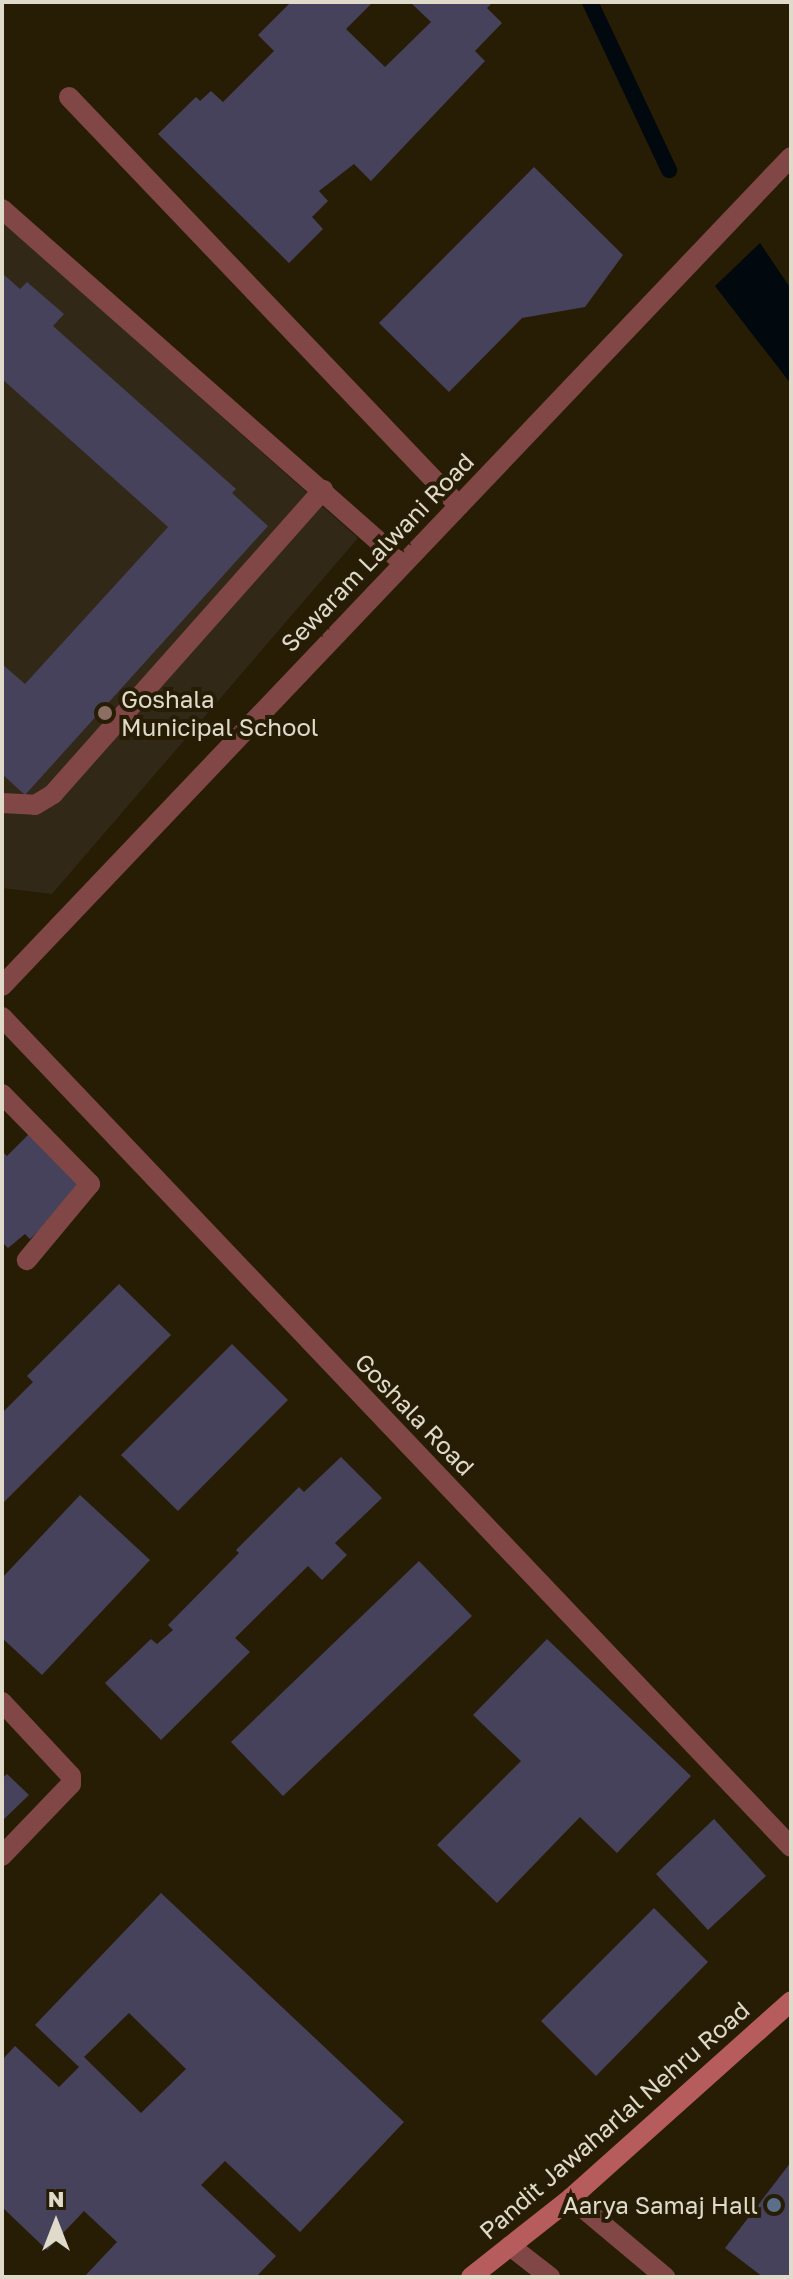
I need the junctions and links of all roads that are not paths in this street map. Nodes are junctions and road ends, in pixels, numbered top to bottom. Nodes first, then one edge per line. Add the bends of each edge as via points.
1 (69, 97) dead end
2 (791, 157) edge
3 (2, 209) edge
4 (323, 490) junction
5 (459, 506) junction
6 (401, 561) junction
7 (2, 803) edge
8 (2, 986) edge
9 (5, 1025) edge
10 (2, 1094) edge
11 (27, 1260) dead end
12 (2, 1702) edge
13 (791, 1847) edge
14 (2, 1856) edge
15 (791, 2001) edge
16 (571, 2198) junction
17 (510, 2246) junction
18 (471, 2277) edge
19 (550, 2277) edge
20 (665, 2277) edge

1 - 5 street
2 - 5 street, Sewaram Lalwani Road
3 - 4 street
4 - 6 street
4 - 7 street via 53,794 35,805
5 - 6 street, Sewaram Lalwani Road
6 - 8 street, Sewaram Lalwani Road
9 - 13 street, Goshala Road
10 - 11 street via 90,1184
12 - 14 street via 71,1776 71,1784
15 - 16 street, Pandit Jawaharlal Nehru Road
16 - 17 street, Pandit Jawaharlal Nehru Road
16 - 20 street
17 - 18 street, Pandit Jawaharlal Nehru Road
17 - 19 street

